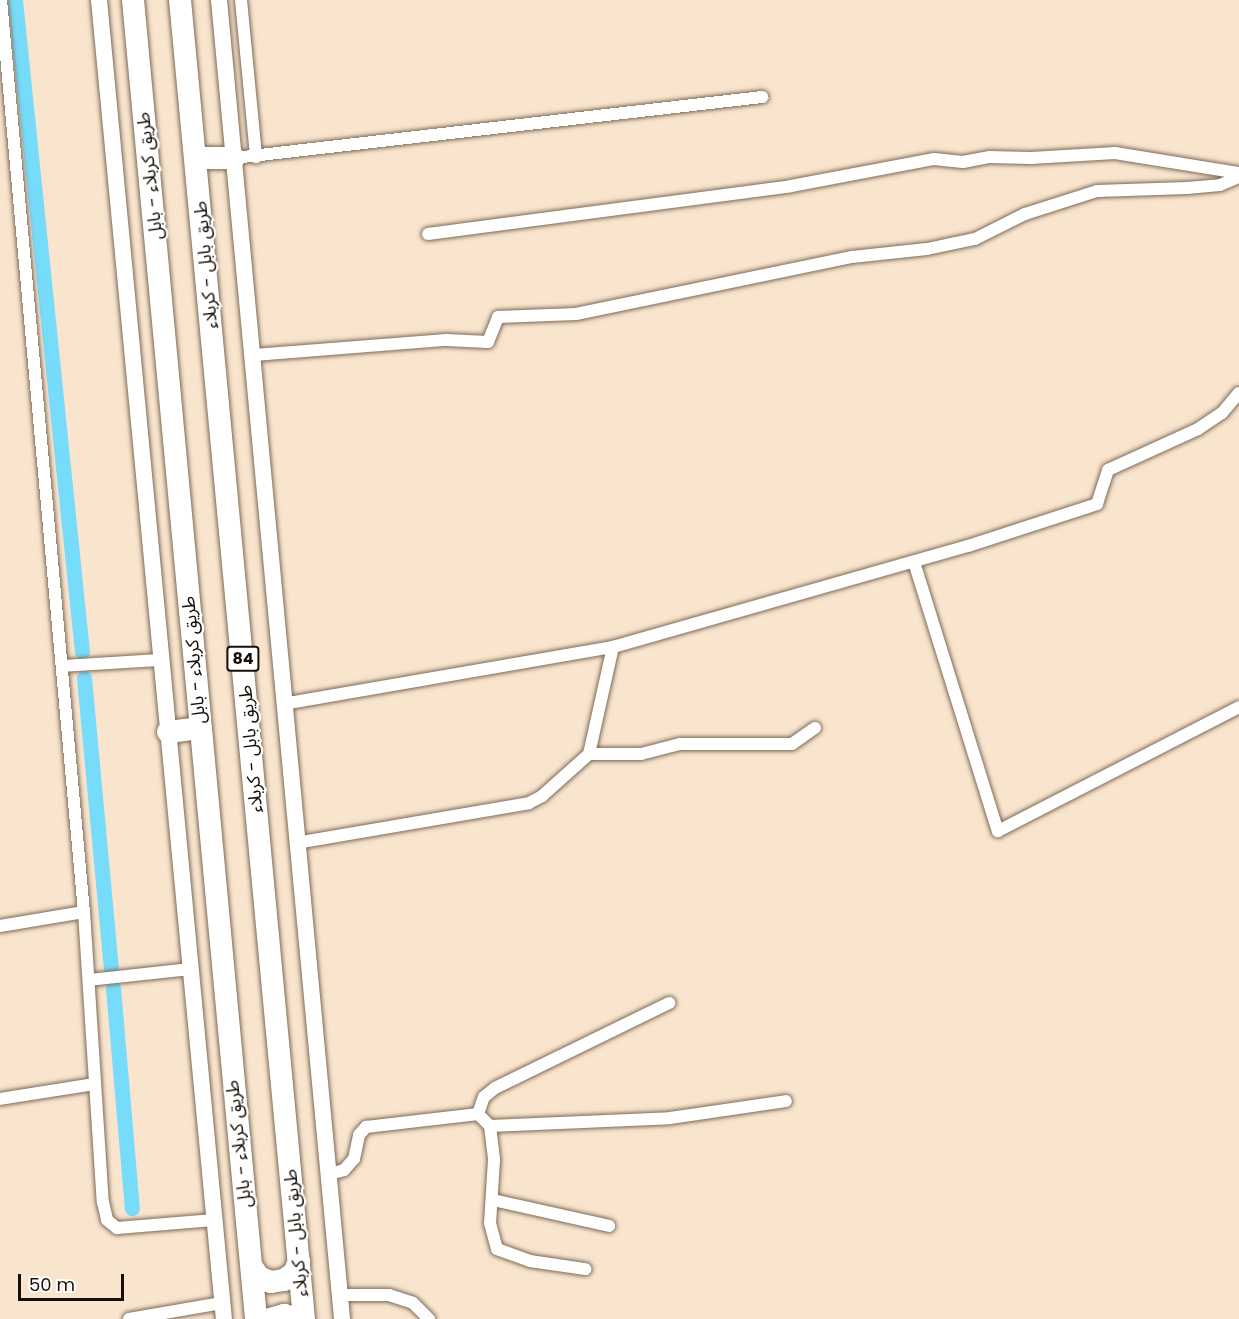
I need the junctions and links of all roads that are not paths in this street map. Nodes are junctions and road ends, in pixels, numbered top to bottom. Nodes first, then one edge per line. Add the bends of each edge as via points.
1 (1, 0) edge
2 (99, 0) edge
3 (133, 0) edge
4 (180, 0) edge
5 (219, 0) edge
6 (241, 0) edge
7 (762, 97) dead end
8 (196, 158) junction
9 (245, 158) junction
10 (1239, 175) edge
11 (428, 234) dead end
12 (254, 355) junction
13 (1239, 393) edge
14 (914, 562) junction
15 (613, 646) junction
16 (161, 660) junction
17 (62, 666) junction
18 (283, 704) junction
19 (1239, 707) edge
20 (814, 728) dead end
21 (200, 729) junction
22 (168, 732) junction
23 (589, 754) junction
24 (296, 843) junction
25 (84, 912) junction
26 (0, 926) edge
27 (191, 969) junction
28 (89, 980) junction
29 (669, 1003) dead end
30 (95, 1084) junction
31 (0, 1099) edge
32 (786, 1101) dead end
33 (478, 1114) junction
34 (490, 1126) junction
35 (330, 1174) junction
36 (494, 1200) junction
37 (214, 1221) junction
38 (609, 1226) dead end
39 (299, 1262) junction
40 (252, 1267) junction
41 (585, 1269) dead end
42 (339, 1295) junction
43 (223, 1311) edge
44 (129, 1319) edge
45 (256, 1319) edge
46 (270, 1319) edge
47 (298, 1319) edge
48 (304, 1319) edge
49 (342, 1319) edge
50 (429, 1319) edge

1 - 17 street
2 - 16 main road
3 - 21 highway, طريق كربلاء - بابل
4 - 8 highway, طريق بابل - كربلاء / 84
5 - 9 main road
6 - 9 street
7 - 9 street
8 - 9 highway
8 - 39 highway, طريق بابل - كربلاء / 84
9 - 12 main road
10 - 11 street via 1115,153 989,157 963,162 934,159 791,186
10 - 12 street via 1220,185 1097,191 1025,214 975,239 927,249 852,257 576,314 498,317 488,342 446,340
12 - 18 main road
13 - 14 street via 1222,413 1198,429 1108,470 1097,504
14 - 15 street
14 - 19 street via 998,831
15 - 18 street
15 - 23 street
16 - 17 street
16 - 22 main road
17 - 25 street
18 - 24 main road
20 - 23 street via 792,744 680,744 641,754
21 - 22 highway
21 - 40 highway, طريق كربلاء - بابل
22 - 27 main road
23 - 24 street via 529,803
24 - 35 main road
25 - 26 street
25 - 28 street
27 - 28 street
27 - 37 main road
28 - 30 street
29 - 33 street via 495,1088 484,1096
30 - 31 street
30 - 37 street via 103,1202 111,1224 127,1229
32 - 34 street via 670,1118
33 - 34 street
33 - 35 street via 366,1127 359,1135 354,1159 344,1170
34 - 36 street
35 - 42 main road
36 - 38 street
36 - 41 street via 490,1223 497,1249 530,1262
37 - 43 main road
39 - 40 highway via 294,1273 271,1282 259,1277
39 - 48 highway, طريق بابل - كربلاء / 84
40 - 45 highway, طريق كربلاء - بابل
42 - 49 main road
42 - 50 street via 389,1295 413,1303
43 - 44 street
46 - 47 highway via 284,1315

